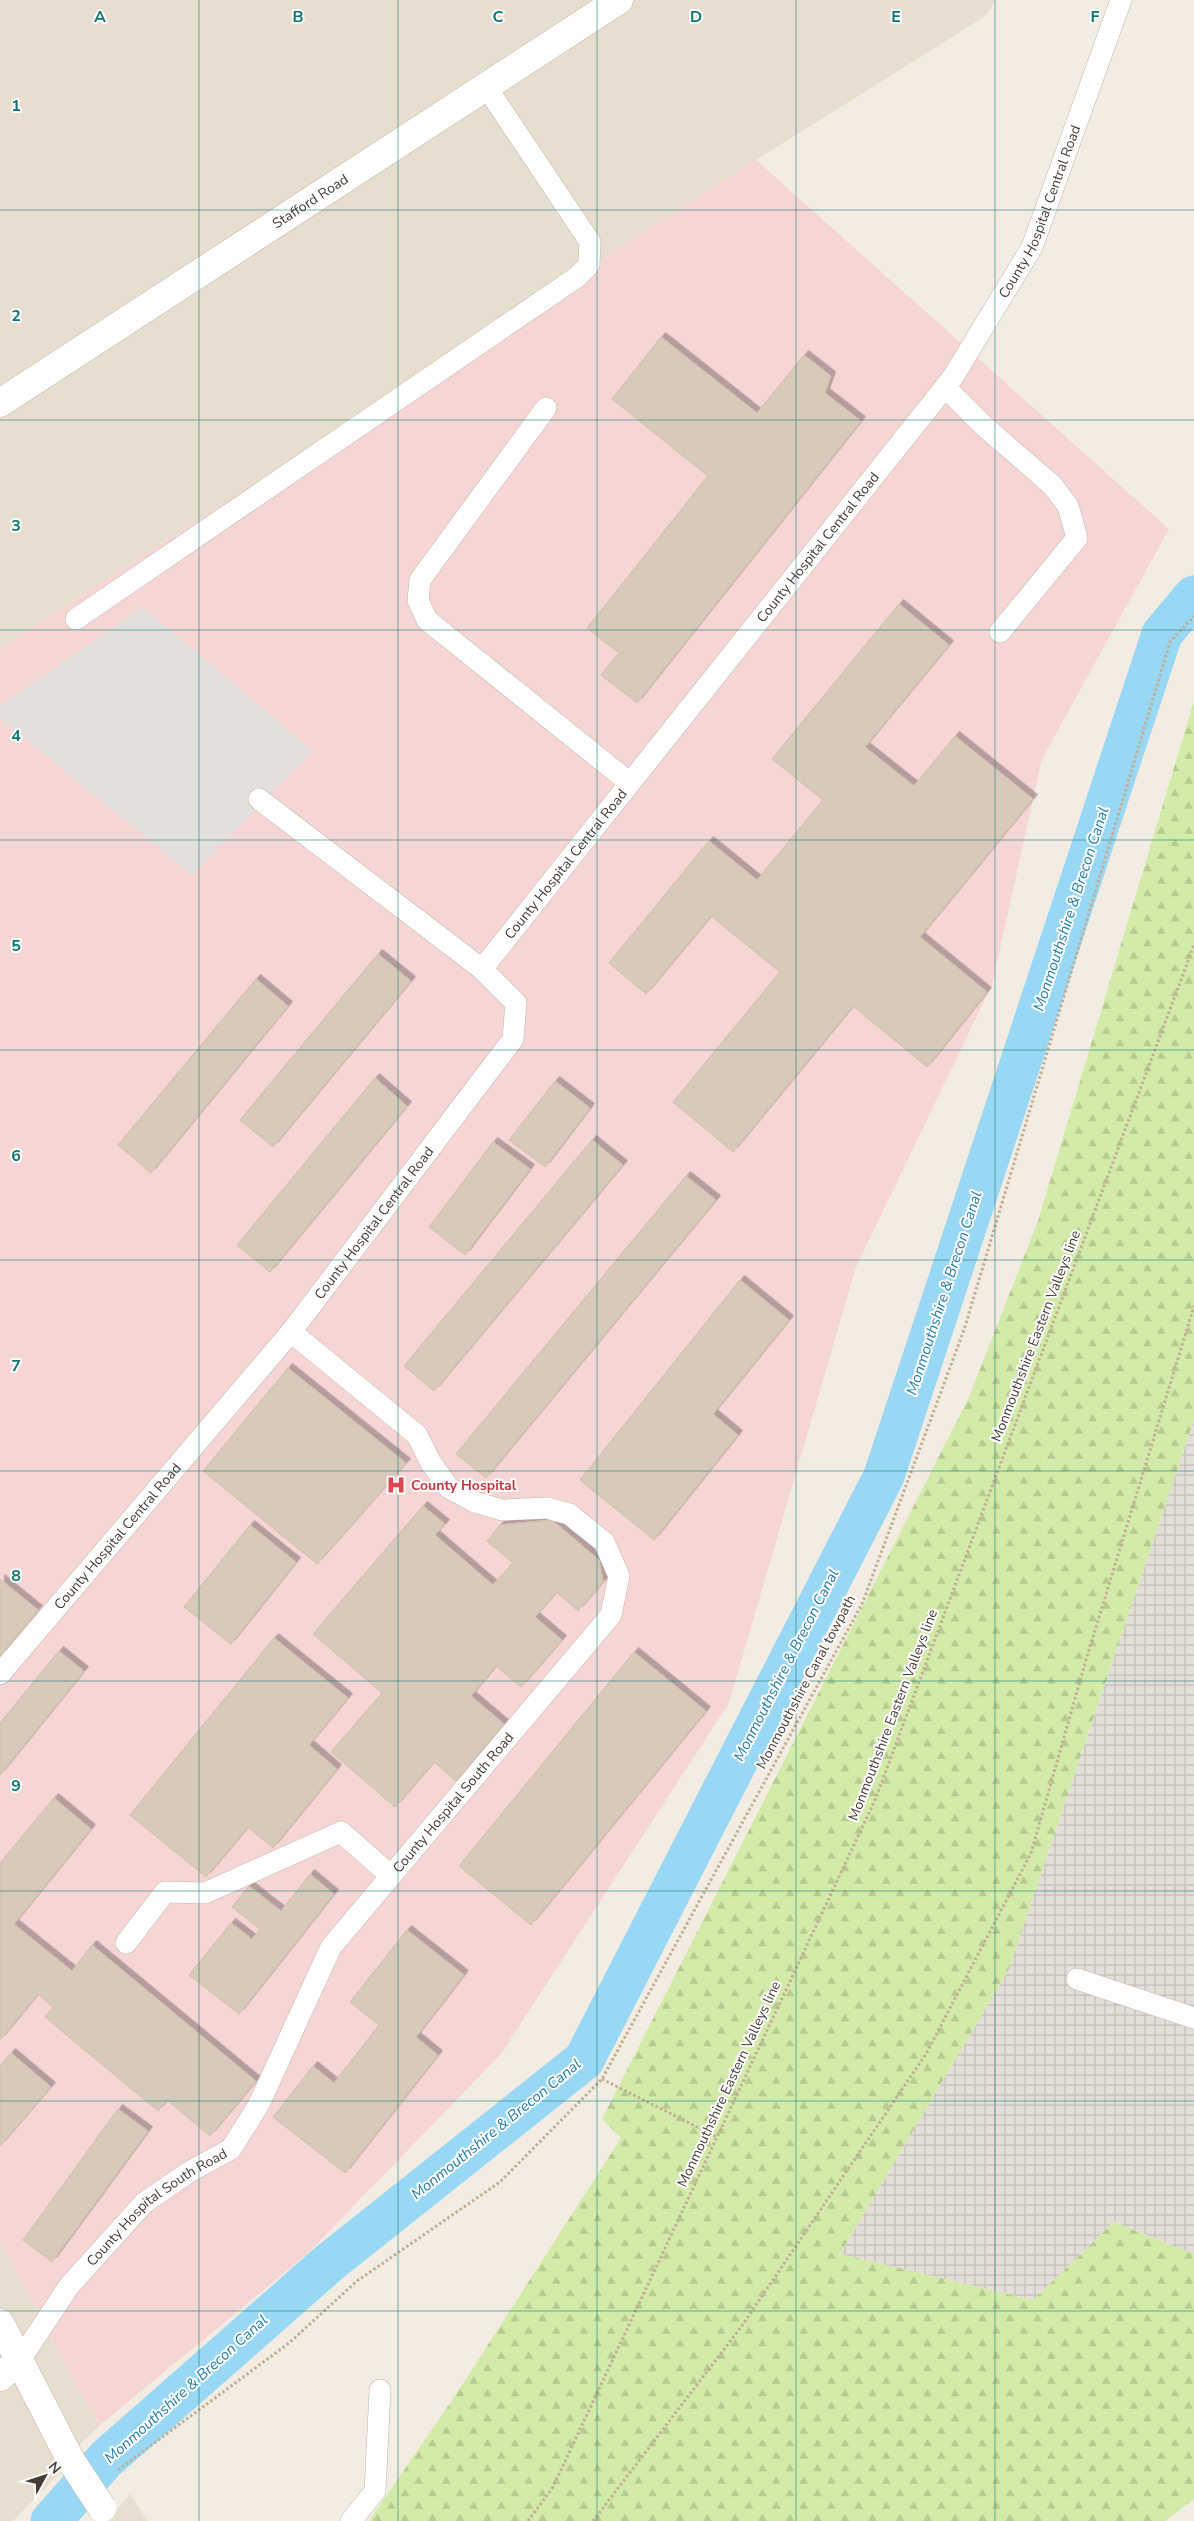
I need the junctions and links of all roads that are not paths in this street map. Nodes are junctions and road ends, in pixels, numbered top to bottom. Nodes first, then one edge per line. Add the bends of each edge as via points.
1 (620, 0) edge
2 (1121, 0) edge
3 (487, 88) junction
4 (945, 387) junction
5 (0, 403) edge
6 (546, 408) dead end
7 (76, 619) dead end
8 (1000, 632) dead end
9 (630, 783) junction
10 (259, 799) dead end
11 (482, 969) junction
12 (292, 1332) junction
13 (0, 1674) edge
14 (391, 1876) junction
15 (126, 1944) dead end
16 (1078, 1979) dead end
17 (1194, 2018) edge
18 (0, 2323) edge
19 (10, 2368) edge
20 (380, 2390) dead end
21 (106, 2515) edge
22 (351, 2521) edge

1 - 3 street, Stafford Road
2 - 4 lane, County Hospital Central Road via 1032,247
3 - 5 street, Stafford Road
3 - 7 lane via 590,242 588,266 578,277
4 - 8 lane via 1052,486 1068,506 1077,538
4 - 9 lane, County Hospital Central Road
6 - 9 lane via 420,580 418,600 427,620
9 - 11 lane, County Hospital Central Road
10 - 11 lane
11 - 12 lane, County Hospital Central Road via 516,1003 513,1039
12 - 13 lane, County Hospital Central Road
12 - 14 lane, County Hospital South Road via 417,1435 449,1488 474,1502 502,1510 547,1508 569,1514 604,1542 620,1576 611,1615
14 - 15 lane via 341,1832 205,1893 164,1892
14 - 19 lane, County Hospital South Road via 331,1947 259,2104 231,2149 188,2172 144,2204 69,2286
16 - 17 lane
18 - 19 street
19 - 21 street, bridge
20 - 22 lane via 375,2491

